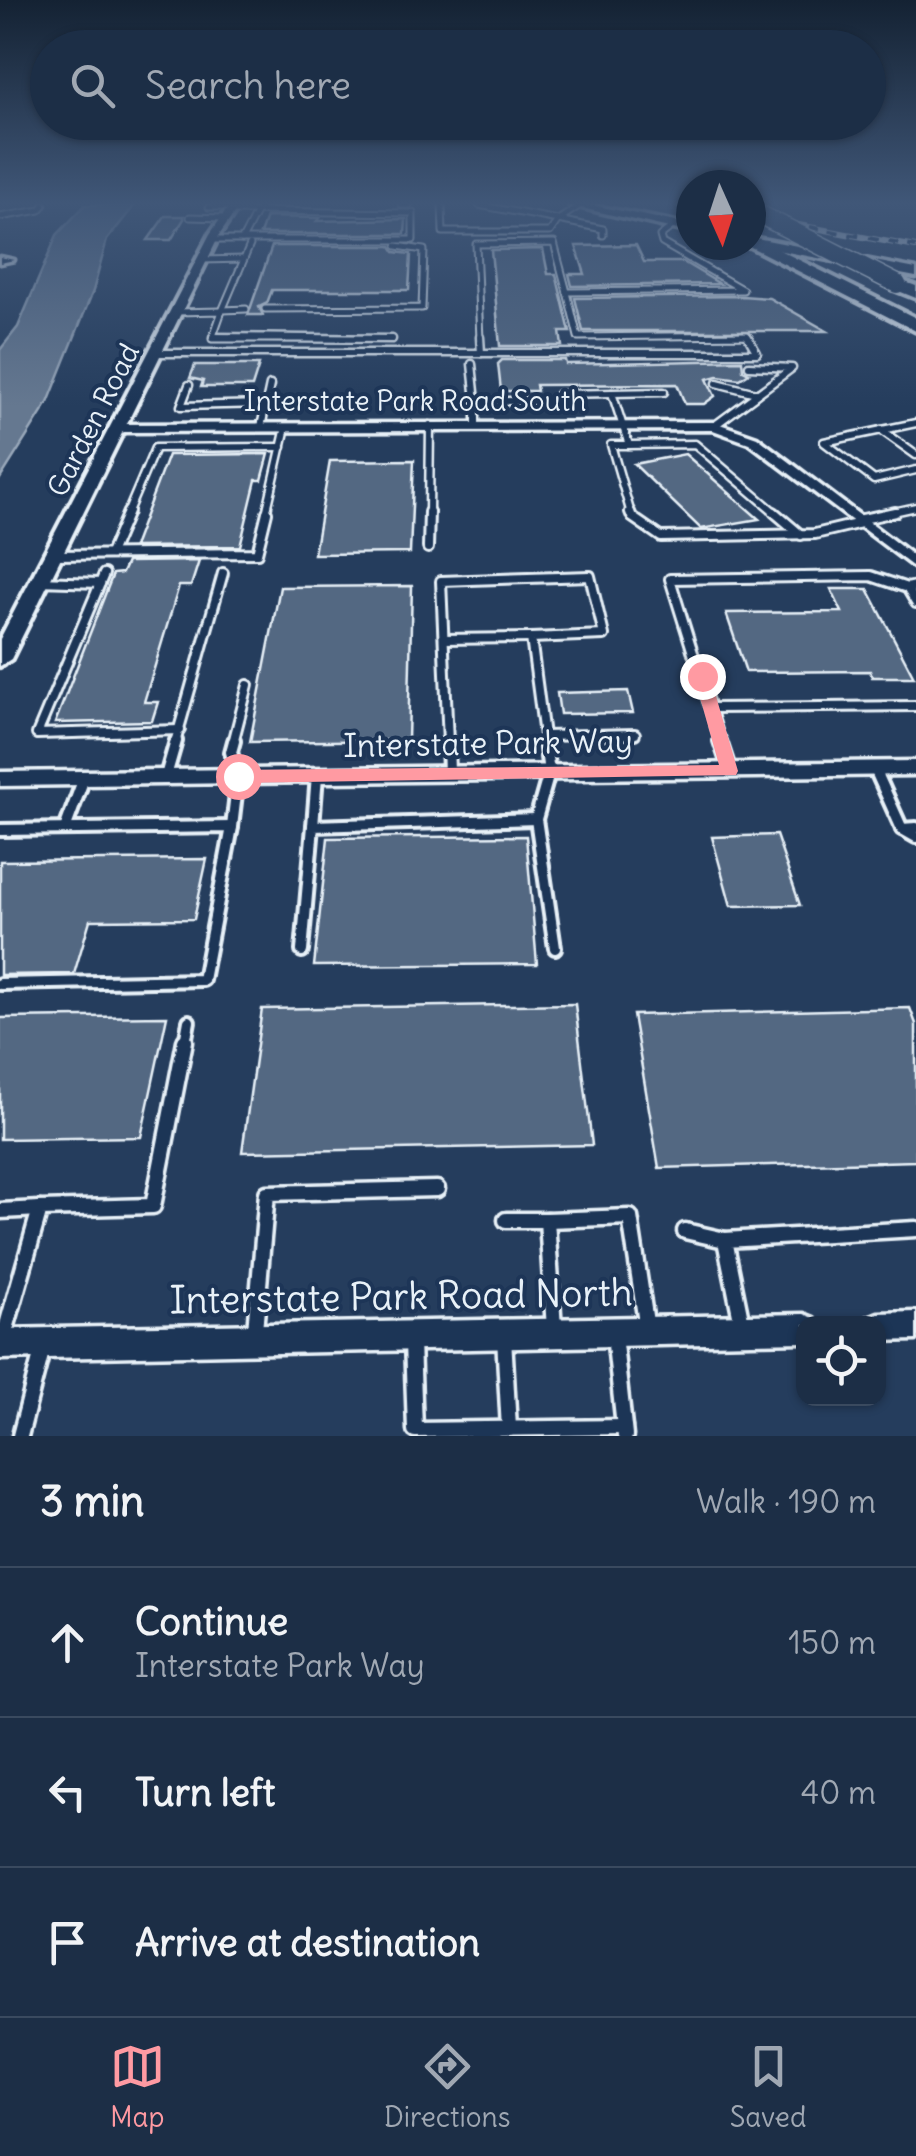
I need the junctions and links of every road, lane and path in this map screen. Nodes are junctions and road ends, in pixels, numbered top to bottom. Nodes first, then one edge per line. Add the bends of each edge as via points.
1 (196, 272) edge
2 (239, 272) edge
3 (423, 272) edge
4 (477, 272) edge
5 (562, 272) edge
6 (712, 272) edge
7 (811, 272) edge
8 (874, 272) edge
9 (567, 292) junction
10 (916, 293) edge
11 (246, 309) dead end
12 (265, 309) dead end
13 (223, 311) junction
14 (176, 312) junction
15 (916, 326) edge
16 (666, 336) junction
17 (578, 337) junction
18 (392, 339) dead end
19 (155, 353) junction
20 (481, 353) junction
21 (675, 353) junction
22 (583, 354) junction
23 (472, 364) dead end
24 (749, 366) dead end
25 (717, 383) dead end
26 (188, 385) dead end
27 (270, 385) dead end
28 (664, 392) dead end
29 (612, 393) junction
30 (756, 393) junction
31 (559, 394) dead end
32 (542, 400) dead end
33 (476, 402) junction
34 (266, 404) junction
35 (916, 423) edge
36 (622, 424) junction
37 (476, 425) junction
38 (286, 426) junction
39 (430, 426) junction
40 (714, 426) junction
41 (261, 427) junction
42 (117, 428) junction
43 (880, 430) junction
44 (628, 445) junction
45 (282, 447) junction
46 (916, 455) edge
47 (916, 470) edge
48 (916, 507) edge
49 (860, 522) junction
50 (802, 534) junction
51 (428, 548) dead end
52 (53, 554) junction
53 (110, 554) junction
54 (916, 565) edge
55 (222, 574) dead end
56 (102, 578) joint
57 (39, 581) junction
58 (912, 587) edge
59 (916, 603) edge
60 (531, 638) junction
61 (444, 639) junction
62 (0, 659) edge
63 (248, 685) dead end
64 (916, 706) edge
65 (713, 708) junction
66 (180, 730) junction
67 (636, 734) dead end
68 (544, 736) junction
69 (875, 768) junction
70 (916, 768) edge
71 (730, 771) junction
72 (549, 773) junction
73 (449, 774) junction
74 (318, 775) junction
75 (166, 776) junction
76 (238, 776) junction
77 (84, 778) junction
78 (0, 780) edge
79 (536, 819) junction
80 (313, 826) junction
81 (232, 828) junction
82 (902, 828) junction
83 (916, 828) edge
84 (65, 829) junction
85 (0, 830) edge
86 (916, 838) edge
87 (554, 948) dead end
88 (302, 950) dead end
89 (0, 984) edge
90 (189, 1021) dead end
91 (437, 1189) dead end
92 (40, 1209) junction
93 (0, 1210) edge
94 (506, 1220) dead end
95 (547, 1220) junction
96 (916, 1229) edge
97 (684, 1232) dead end
98 (725, 1240) junction
99 (916, 1326) edge
100 (886, 1327) edge
101 (796, 1328) edge
102 (742, 1330) junction
103 (647, 1331) junction
104 (614, 1332) junction
105 (554, 1333) junction
106 (504, 1334) junction
107 (412, 1336) junction
108 (254, 1339) junction
109 (44, 1343) junction
110 (1, 1344) edge
111 (510, 1429) junction
112 (624, 1432) edge
113 (415, 1433) edge
114 (20, 1436) edge

1 - 14 street, Garden Road
2 - 13 lane
3 - 12 lane via 422,308
4 - 20 lane
5 - 9 lane
6 - 9 lane via 743,290
7 - 15 highway
8 - 10 highway, bridge
9 - 17 lane
11 - 13 lane
13 - 14 lane
13 - 18 lane via 212,339
14 - 19 street, Garden Road
16 - 17 lane
16 - 21 lane
16 - 21 lane via 747,335 758,352
17 - 22 lane
19 - 20 lane
19 - 42 street, Garden Road
20 - 22 lane
21 - 22 lane
23 - 33 lane
24 - 30 lane via 792,368
25 - 30 lane
26 - 34 lane via 181,406
27 - 34 lane
28 - 29 lane
29 - 31 lane
29 - 36 lane
30 - 40 lane
32 - 33 lane
33 - 37 lane
34 - 41 lane
35 - 43 lane
36 - 37 street, Interstate Park Road South
36 - 40 street, Interstate Park Road South
36 - 44 lane
37 - 39 street, Interstate Park Road South
38 - 39 street, Interstate Park Road South
38 - 41 street, Interstate Park Road South
38 - 45 lane
39 - 51 lane
40 - 49 street via 753,440
41 - 42 street, Interstate Park Road South
42 - 52 street, Garden Road
43 - 46 lane
43 - 47 lane via 824,442 874,480
44 - 50 lane via 696,444
44 - 50 lane via 611,445 632,516 660,537
45 - 53 lane via 155,448
45 - 53 lane via 257,554
48 - 49 lane
49 - 50 lane
49 - 54 street
52 - 53 lane
52 - 57 street, Garden Road
55 - 66 lane
56 - 57 lane
56 - 66 lane via 38,734
57 - 62 street, Garden Road
58 - 59 lane
58 - 65 lane via 871,576 670,579
60 - 61 lane
60 - 61 lane via 604,635 590,576 441,582
60 - 68 lane
61 - 73 lane
63 - 76 lane via 232,752
64 - 65 lane
65 - 71 lane
66 - 75 lane
67 - 68 lane
68 - 72 lane
69 - 70 street, Interstate Park Way
69 - 71 street, Interstate Park Way
69 - 82 lane
71 - 72 street, Interstate Park Way
72 - 73 street, Interstate Park Way
72 - 79 lane
73 - 74 street, Interstate Park Way
74 - 76 street, Interstate Park Way
74 - 80 lane
75 - 76 street, Interstate Park Way
75 - 77 street, Interstate Park Way
76 - 81 lane
77 - 78 street, Interstate Park Way
77 - 84 lane
79 - 80 lane
79 - 87 lane
80 - 88 lane
81 - 84 lane
81 - 89 lane via 203,980
82 - 83 lane
82 - 86 lane
84 - 85 lane
90 - 92 lane via 152,1206
91 - 108 lane via 267,1193
92 - 93 lane
92 - 110 lane
94 - 95 lane
95 - 103 lane via 630,1217
95 - 105 lane
96 - 98 lane
97 - 98 lane
98 - 102 lane
99 - 100 street
101 - 102 street, Interstate Park Road North
102 - 103 street, Interstate Park Road North
103 - 104 street, Interstate Park Road North
104 - 105 street, Interstate Park Road North
104 - 112 lane
105 - 106 street, Interstate Park Road North
106 - 107 street, Interstate Park Road North
106 - 111 lane
107 - 108 street, Interstate Park Road North
107 - 113 lane
108 - 109 street, Interstate Park Road North
109 - 110 street, Interstate Park Road North
109 - 114 lane
111 - 112 lane
111 - 113 lane

